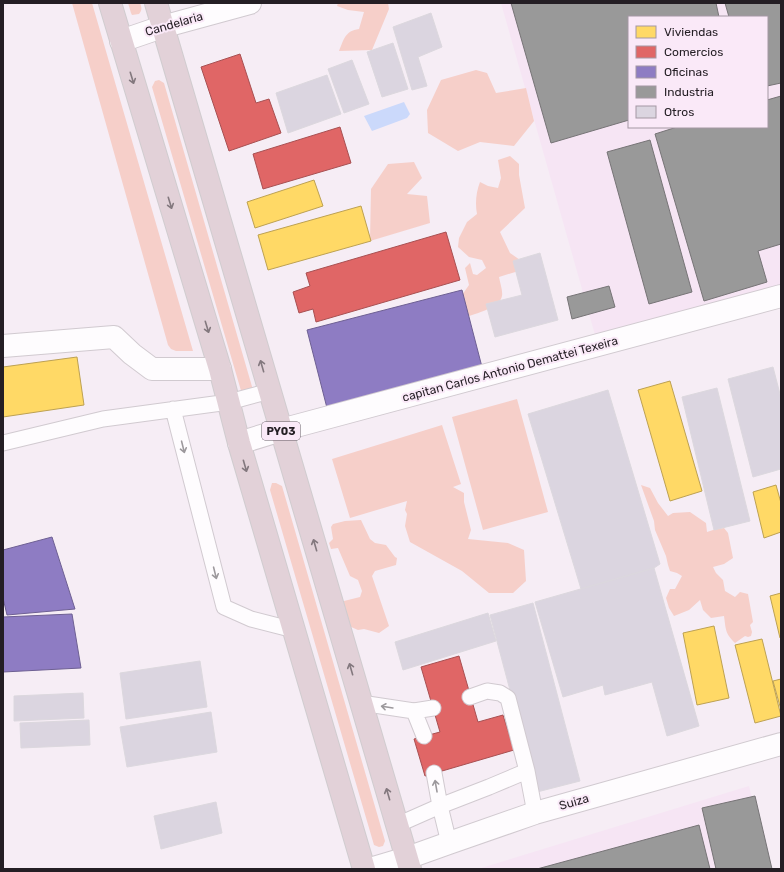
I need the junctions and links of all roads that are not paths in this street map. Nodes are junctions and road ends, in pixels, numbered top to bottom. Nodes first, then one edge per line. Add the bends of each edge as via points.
1 (110, 3) edge
2 (156, 3) edge
3 (250, 3) edge
4 (162, 27) junction
5 (121, 41) junction
6 (781, 296) edge
7 (3, 346) edge
8 (220, 370) junction
9 (270, 391) junction
10 (229, 402) junction
11 (173, 409) junction
12 (281, 430) junction
13 (3, 443) edge
14 (239, 443) junction
15 (294, 630) junction
16 (470, 697) dead end
17 (361, 703) junction
18 (433, 708) dead end
19 (414, 711) junction
20 (424, 736) dead end
21 (781, 744) edge
22 (527, 771) junction
23 (434, 773) dead end
24 (440, 806) junction
25 (536, 813) junction
26 (397, 825) junction
27 (449, 843) junction
28 (408, 864) edge
29 (364, 869) edge
30 (370, 869) edge

1 - 5 highway
2 - 4 highway, PY03
3 - 4 street, Candelaria
4 - 5 street, Candelaria
9 -> 4 highway, PY03
5 -> 8 highway
6 - 12 street, capitan Carlos Antonio Demattei Texeira
7 - 8 street via 114,337 152,369
8 - 10 highway
9 - 10 lane
9 - 12 highway, PY03
10 - 11 lane
10 - 14 highway
11 - 13 lane via 103,419
11 -> 15 lane via 224,607 252,619
12 - 14 street, capitan Carlos Antonio Demattei Texeira
17 -> 12 highway, PY03
14 -> 15 highway
15 - 29 highway
16 - 22 lane via 487,691 500,693 508,698
19 -> 17 lane
26 -> 17 highway, PY03
18 - 19 lane
19 - 20 lane
21 - 25 street, Suiza
22 - 24 lane
22 - 25 lane
24 -> 23 lane
24 - 26 lane
24 - 27 lane
25 - 27 street, Suiza
26 - 28 highway, PY03
27 - 28 street, Suiza
28 - 30 street, Suiza

